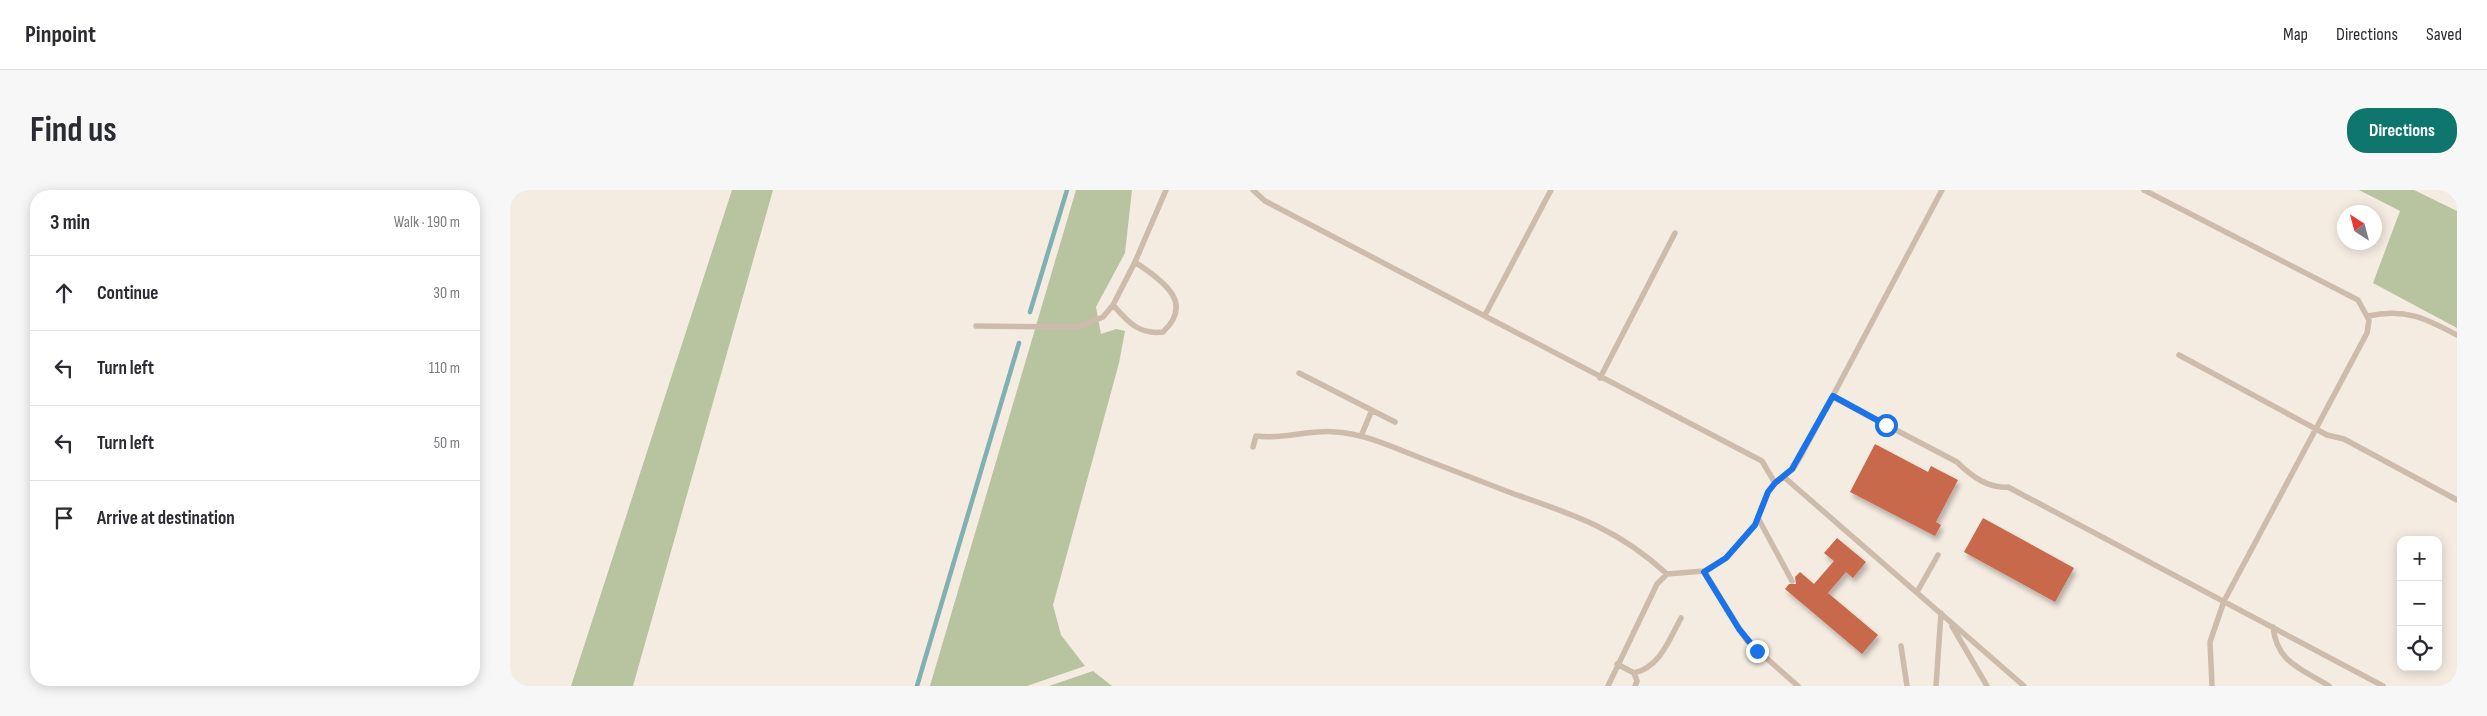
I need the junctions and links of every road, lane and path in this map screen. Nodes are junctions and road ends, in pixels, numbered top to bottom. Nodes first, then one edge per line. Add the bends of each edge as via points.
1 (1166, 190) edge
2 (1253, 190) edge
3 (1551, 190) edge
4 (1942, 190) edge
5 (2144, 190) edge
6 (1675, 233) dead end
7 (1135, 262) junction
8 (1113, 305) junction
9 (1485, 316) junction
10 (2368, 316) junction
11 (976, 326) dead end
12 (2457, 335) edge
13 (2180, 355) dead end
14 (1299, 373) dead end
15 (1600, 378) junction
16 (1833, 396) junction
17 (1372, 410) junction
18 (1396, 422) dead end
19 (2316, 429) junction
20 (1361, 436) junction
21 (1253, 446) dead end
22 (1784, 478) junction
23 (1775, 483) junction
24 (2457, 500) edge
25 (1758, 518) junction
26 (1938, 554) dead end
27 (1704, 572) junction
28 (1667, 574) junction
29 (1792, 581) dead end
30 (1917, 592) junction
31 (2224, 602) junction
32 (1941, 612) junction
33 (1681, 618) dead end
34 (1950, 622) junction
35 (2273, 628) junction
36 (1901, 646) dead end
37 (1617, 664) junction
38 (1634, 674) junction
39 (1608, 686) edge
40 (1635, 686) edge
41 (1798, 686) edge
42 (1907, 686) edge
43 (1936, 686) edge
44 (1987, 686) edge
45 (2024, 686) edge
46 (2212, 686) edge
47 (2329, 686) edge
48 (2383, 686) edge

1 - 7 lane
2 - 9 lane via 1265,201
3 - 9 lane
4 - 16 lane
5 - 10 lane via 2358,300
6 - 15 lane
7 - 8 lane
7 - 8 lane via 1168,289 1176,300 1175,318 1163,332 1150,334 1139,330
8 - 11 lane via 1103,317 1079,327
9 - 15 lane
10 - 12 lane via 2388,312 2414,315
10 - 19 lane via 2370,326 2367,333
13 - 19 lane
14 - 17 lane
15 - 23 lane via 1762,461
16 - 22 lane via 1802,454
16 - 31 lane via 1957,462 1968,473 1997,488 2008,487
17 - 18 lane
17 - 20 lane
19 - 24 lane via 2344,439
19 - 31 lane
20 - 21 lane via 1336,432 1270,438 1256,436
20 - 28 lane via 1545,503 1612,532
22 - 23 lane
22 - 30 lane
23 - 25 lane
25 - 27 lane via 1726,558
25 - 29 lane
26 - 30 lane
27 - 28 lane
27 - 41 lane via 1746,641
28 - 37 lane via 1657,584
30 - 32 lane
31 - 35 lane
31 - 46 lane via 2210,642
32 - 34 lane
32 - 43 lane
33 - 38 lane via 1657,661 1647,670
34 - 44 lane
34 - 45 lane
35 - 47 lane via 2274,639 2285,658
35 - 48 lane
36 - 42 lane
37 - 38 lane
37 - 39 lane
38 - 40 lane

